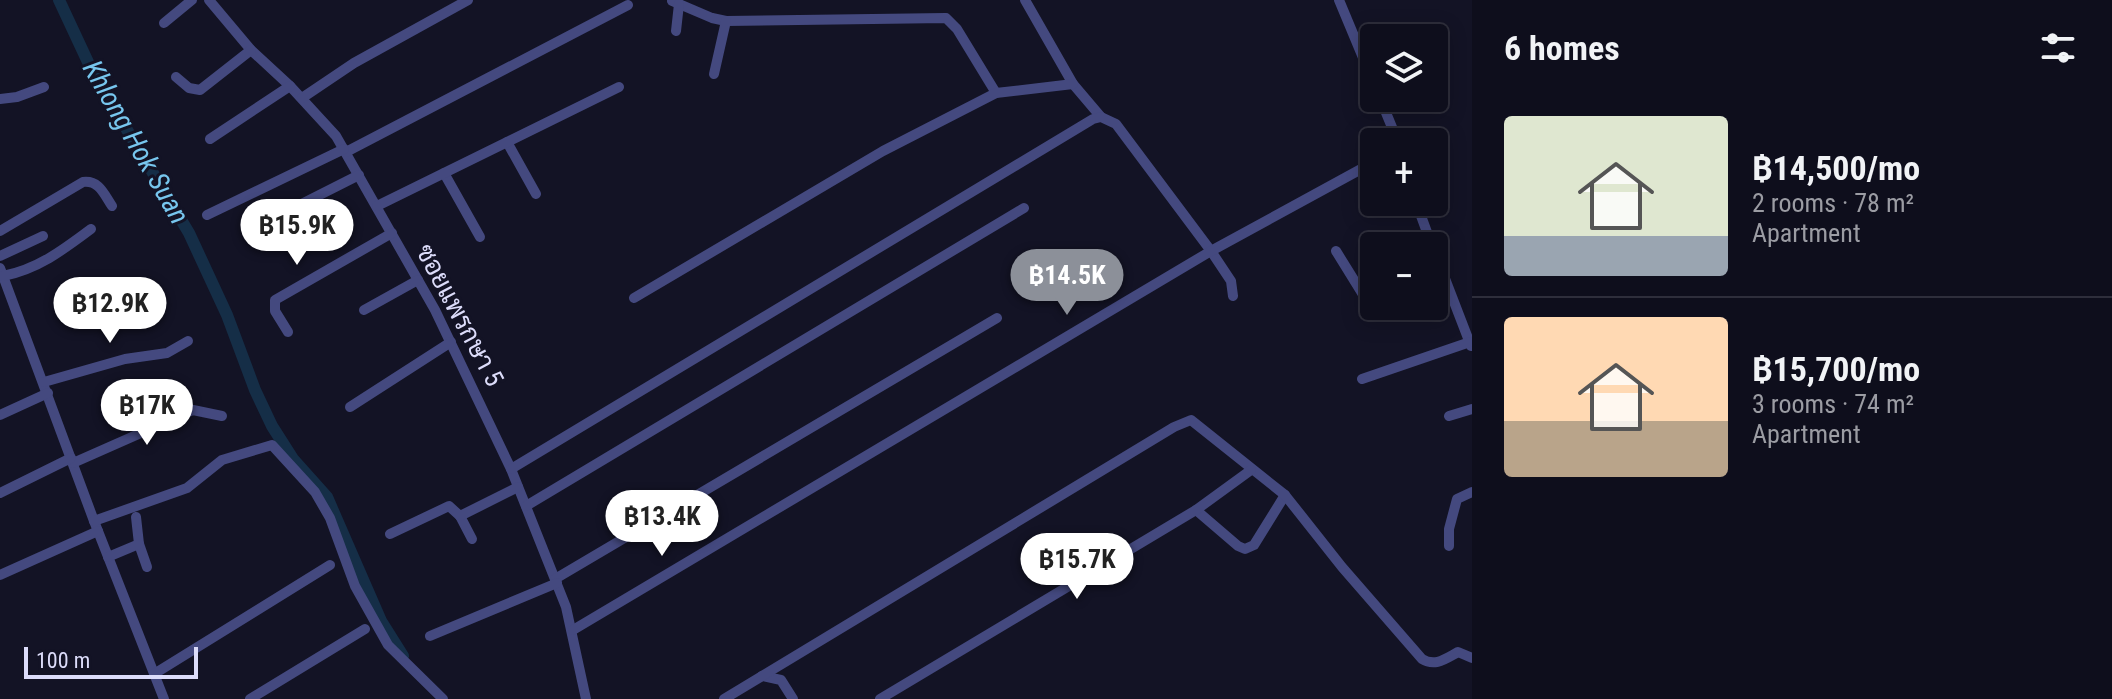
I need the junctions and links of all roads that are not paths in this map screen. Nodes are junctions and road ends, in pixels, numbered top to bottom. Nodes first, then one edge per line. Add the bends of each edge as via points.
1 (192, 0) edge
2 (209, 0) edge
3 (468, 0) edge
4 (1025, 0) edge
5 (1339, 0) edge
6 (676, 3) edge
7 (628, 5) dead end
8 (164, 23) dead end
9 (726, 26) junction
10 (676, 31) dead end
11 (251, 50) junction
12 (1360, 50) edge
13 (714, 74) dead end
14 (176, 77) dead end
15 (1073, 84) junction
16 (290, 86) junction
17 (44, 87) dead end
18 (619, 87) dead end
19 (996, 93) junction
20 (302, 98) junction
21 (0, 99) edge
22 (1101, 117) junction
23 (210, 139) dead end
24 (507, 142) junction
25 (345, 150) junction
26 (1360, 170) edge
27 (444, 173) junction
28 (359, 175) junction
29 (536, 194) dead end
30 (112, 206) dead end
31 (377, 206) junction
32 (1024, 208) dead end
33 (207, 215) dead end
34 (268, 221) dead end
35 (91, 229) dead end
36 (0, 231) edge
37 (392, 233) junction
38 (43, 236) dead end
39 (480, 237) dead end
40 (1211, 251) junction
41 (1336, 251) dead end
42 (0, 256) edge
43 (2, 272) edge
44 (418, 280) junction
45 (1360, 292) edge
46 (1233, 296) dead end
47 (1448, 297) edge
48 (634, 298) dead end
49 (364, 310) dead end
50 (997, 318) dead end
51 (288, 332) dead end
52 (188, 341) dead end
53 (451, 342) junction
54 (1471, 345) edge
55 (1362, 379) dead end
56 (46, 387) junction
57 (350, 407) dead end
58 (1472, 409) edge
59 (0, 415) edge
60 (222, 416) dead end
61 (1449, 416) dead end
62 (72, 461) junction
63 (511, 469) junction
64 (1251, 470) junction
65 (518, 487) junction
66 (1472, 492) edge
67 (0, 493) edge
68 (1285, 495) junction
69 (526, 506) junction
70 (1196, 510) junction
71 (460, 516) junction
72 (136, 517) dead end
73 (96, 526) junction
74 (390, 534) dead end
75 (472, 539) dead end
76 (139, 544) junction
77 (1449, 546) dead end
78 (108, 557) junction
79 (330, 565) dead end
80 (147, 567) dead end
81 (0, 575) edge
82 (556, 581) junction
83 (365, 629) dead end
84 (573, 630) junction
85 (430, 636) dead end
86 (1472, 658) edge
87 (154, 674) junction
88 (762, 676) junction
89 (164, 699) edge
90 (250, 699) edge
91 (443, 699) edge
92 (586, 699) edge
93 (724, 699) edge
94 (793, 699) edge
95 (880, 699) edge

1 - 8 street
2 - 11 street, ซอยแพรกษา 5
3 - 20 street
4 - 15 street
5 - 12 street
6 - 9 street
6 - 10 street
7 - 25 street
9 - 13 street
9 - 19 street via 946,18
11 - 14 street via 200,90
11 - 16 street, ซอยแพรกษา 5
15 - 19 street
15 - 22 street
16 - 20 street, ซอยแพรกษา 5
16 - 23 street
17 - 21 street
18 - 24 street
19 - 48 street via 883,151
20 - 25 street, ซอยแพรกษา 5
22 - 40 street via 1116,124
22 - 63 street
24 - 27 street
24 - 29 street
25 - 28 street, ซอยแพรกษา 5
25 - 33 street
26 - 40 street
27 - 31 street
27 - 39 street
28 - 31 street, ซอยแพรกษา 5
28 - 34 street
30 - 36 street via 94,182 83,182
31 - 37 street, ซอยแพรกษา 5
32 - 69 street
35 - 43 street via 47,261 20,273
37 - 44 street, ซอยแพรกษา 5
37 - 51 street via 275,300 275,311
38 - 42 street
40 - 46 street via 1231,281
40 - 84 street
41 - 45 street
43 - 56 street
44 - 49 street
44 - 53 street, ซอยแพรกษา 5
47 - 54 street
50 - 82 street
52 - 56 street via 167,353 125,359
53 - 57 street
53 - 63 street, ซอยแพรกษา 5
54 - 55 street
56 - 59 street
56 - 62 street
58 - 61 street
60 - 62 street via 193,410
62 - 67 street
62 - 73 street
63 - 65 street, ซอยแพรกษา 5
64 - 68 street
64 - 70 street
64 - 88 street via 1195,422 1186,421
65 - 69 street, ซอยแพรกษา 5
65 - 71 street
66 - 77 street via 1457,499
68 - 70 street via 1254,545 1245,549
68 - 86 street via 1422,659 1437,663 1458,652
69 - 82 street, ซอยแพรกษา 5
70 - 95 street
71 - 74 street via 452,506 445,507
71 - 75 street
72 - 76 street
73 - 78 street
73 - 81 street
73 - 91 street via 187,488 222,460 272,445 315,492 355,586 388,645
76 - 78 street
76 - 80 street
78 - 87 street
79 - 87 street
82 - 84 street, ซอยแพรกษา 5
82 - 85 street
83 - 90 street
84 - 92 street, ซอยแพรกษา 5
87 - 89 street
88 - 93 street
88 - 94 street via 781,680

